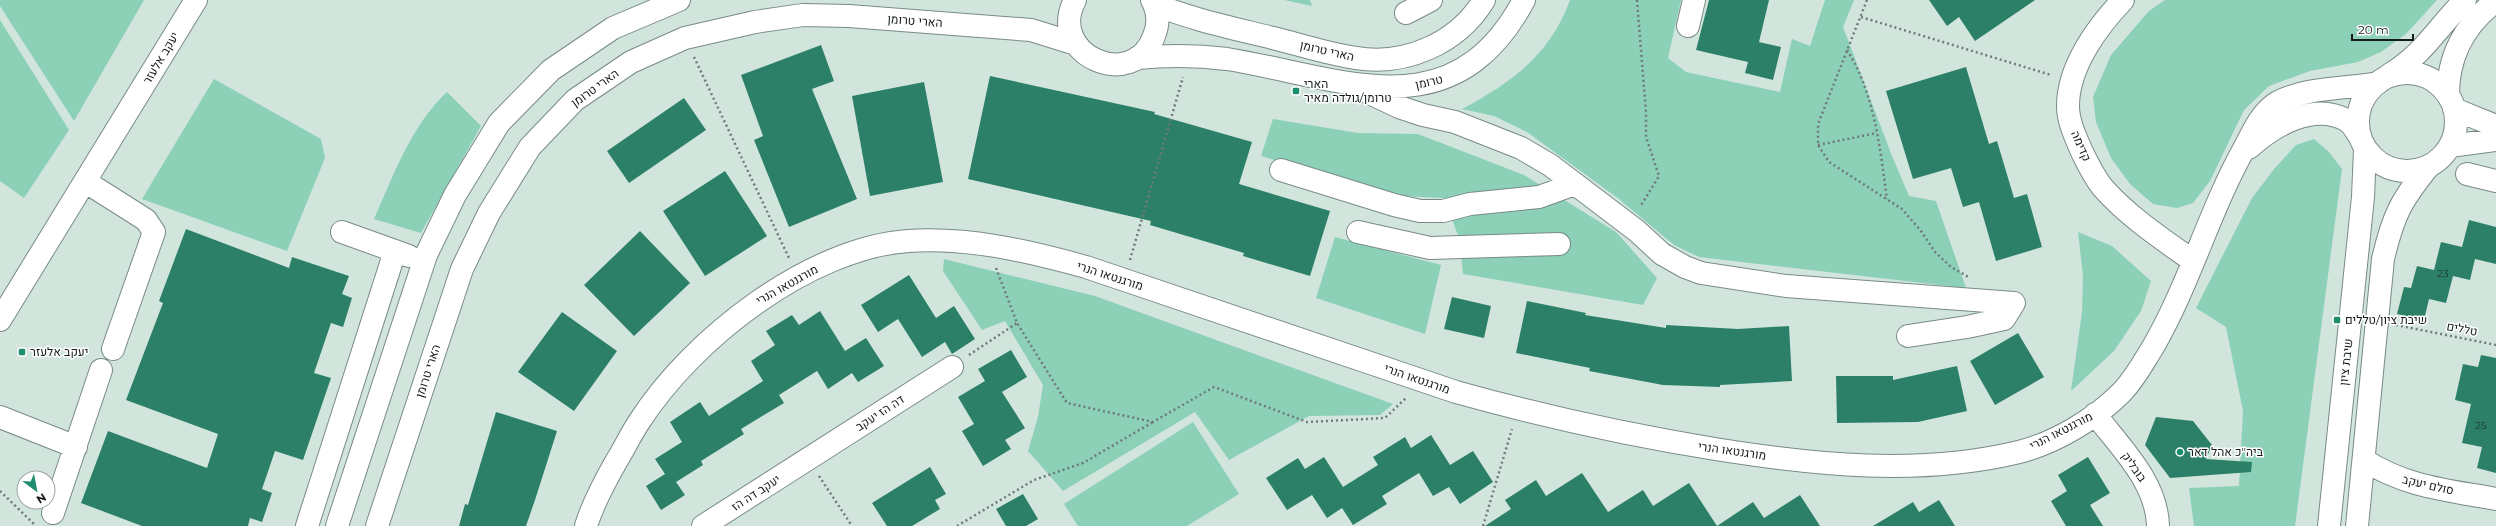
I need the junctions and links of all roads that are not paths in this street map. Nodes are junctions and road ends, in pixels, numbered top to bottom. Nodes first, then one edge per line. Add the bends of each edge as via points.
1 (196, 0) edge
2 (679, 0) edge
3 (1075, 0) edge
4 (1431, 0) edge
5 (1484, 0) edge
6 (1524, 0) edge
7 (1694, 0) edge
8 (2123, 0) edge
9 (2465, 0) edge
10 (2496, 1) edge
11 (1153, 2) edge
12 (1406, 13) dead end
13 (1688, 26) dead end
14 (1076, 44) junction
15 (1136, 58) junction
16 (2381, 80) junction
17 (1348, 83) junction
18 (2451, 102) junction
19 (2496, 126) edge
20 (2496, 140) edge
21 (2362, 141) junction
22 (2450, 146) junction
23 (2429, 166) junction
24 (1281, 170) dead end
25 (2231, 171) junction
26 (2467, 174) dead end
27 (2496, 181) edge
28 (86, 182) junction
29 (1575, 184) junction
30 (1409, 209) junction
31 (342, 232) dead end
32 (1358, 232) dead end
33 (1412, 244) junction
34 (1559, 244) dead end
35 (395, 251) junction
36 (2193, 261) junction
37 (424, 262) junction
38 (0, 320) edge
39 (1908, 336) dead end
40 (113, 349) dead end
41 (952, 367) road end
42 (101, 370) dead end
43 (2095, 414) junction
44 (0, 417) edge
45 (76, 447) junction
46 (808, 459) joint
47 (2364, 460) junction
48 (2496, 499) edge
49 (44, 520) edge
50 (307, 526) edge
51 (337, 526) edge
52 (377, 526) edge
53 (586, 526) edge
54 (704, 526) edge
55 (2158, 526) edge
56 (2329, 526) edge
57 (2357, 526) edge

1 - 28 street, יעקב אלעזר
2 - 37 street via 613,28 551,70 499,123 455,195
3 - 14 street via 1070,11 1070,24
4 - 12 street
5 - 11 street, הארי טרומן via 1460,30 1443,41 1405,56 1384,59 1342,55 1199,20
6 - 17 street, טרומן via 1512,22 1495,44 1471,65 1445,79 1412,86 1380,87
7 - 13 street
8 - 36 street, קדימה via 2093,37 2082,57 2073,81 2068,106 2073,132 2103,188 2141,223
9 - 16 street via 2424,49 2409,63
10 - 18 street via 2468,28 2458,47 2452,63
11 - 15 street via 1157,17 1154,37
14 - 15 street via 1085,55 1103,63 1124,63
14 - 52 street, הארי טרומן via 1031,30 850,16 803,15 755,22 686,38 631,62 575,100 530,147 489,213 462,269
15 - 17 street, טרומן via 1189,55
16 - 18 street via 2406,74 2426,77 2438,84
16 - 21 street via 2367,93 2360,105 2357,119
16 - 25 street via 2316,90 2292,96 2275,104 2260,120
17 - 29 street via 1399,107 1455,122 1521,148
18 - 19 street
18 - 22 street via 2456,121
20 - 22 street
21 - 23 street via 2375,160 2394,169 2415,171
21 - 25 street via 2348,120 2335,115 2301,116 2280,124 2265,134 2248,149
21 - 56 street, שיבת ציון via 2363,197
22 - 23 street
23 - 47 street via 2408,191 2391,226 2384,259
24 - 30 street
25 - 36 street, מורגנטאו הנרי
26 - 27 street
28 - 38 street, יעקב אלעזר
28 - 40 street via 146,220 154,232
29 - 30 street via 1539,197 1470,204 1443,211
29 - 39 street via 1662,254 1701,273 1786,286 2014,303 2004,318 1967,327
30 - 33 street
31 - 35 street
32 - 33 street
33 - 34 street via 1430,248 1468,249
35 - 37 street
35 - 50 street
36 - 43 street, מורגנטאו הנרי via 2171,314 2139,371 2122,392
37 - 51 street
41 - 46 street, דה הז יעקב
42 - 45 street
43 - 53 street, מורגנטאו הנרי via 2071,429 2021,451 1942,463 1881,466 1809,462 1730,452 1668,442 1518,410 1423,381 1124,280 1031,252 952,240 907,241 865,249 798,276 760,298 698,351 640,420 611,471
43 - 55 street, בובליק via 2148,485 2155,502
44 - 45 street
45 - 49 street
46 - 54 street, יעקב דה הז
47 - 48 street, סולם יעקב via 2393,477 2416,484
47 - 57 street

